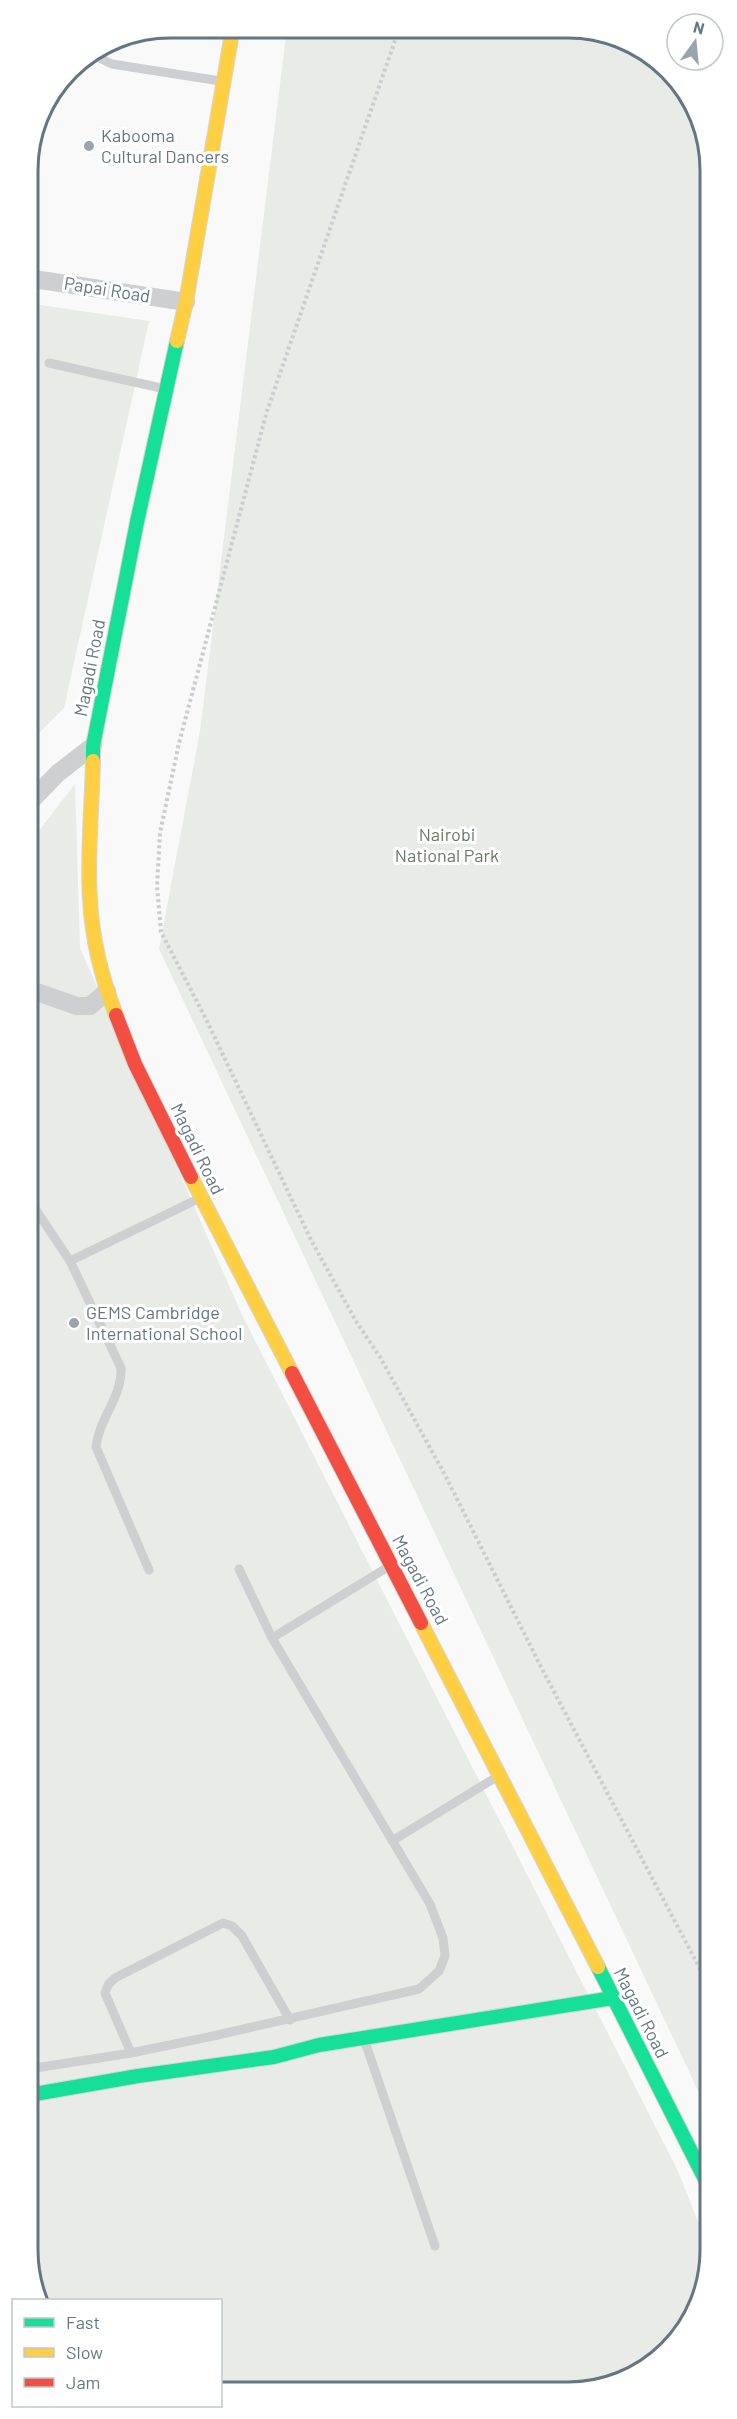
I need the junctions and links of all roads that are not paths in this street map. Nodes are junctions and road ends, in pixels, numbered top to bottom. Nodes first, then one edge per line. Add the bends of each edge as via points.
1 (231, 38) edge
2 (99, 58) edge
3 (223, 82) junction
4 (38, 280) edge
5 (186, 302) junction
6 (50, 363) dead end
7 (167, 389) junction
8 (93, 746) junction
9 (38, 794) edge
10 (107, 991) junction
11 (38, 993) edge
12 (201, 1198) junction
13 (38, 1213) edge
14 (69, 1260) junction
15 (391, 1564) junction
16 (239, 1569) dead end
17 (149, 1570) dead end
18 (272, 1638) junction
19 (501, 1774) junction
20 (392, 1841) junction
21 (613, 1998) junction
22 (290, 2020) junction
23 (364, 2038) junction
24 (130, 2053) junction
25 (38, 2068) edge
26 (38, 2094) edge
27 (699, 2167) edge
28 (435, 2246) dead end

1 - 3 main road, Magadi Road
2 - 3 lane via 112,64
3 - 5 main road, Magadi Road
4 - 5 street, Papai Road
5 - 7 main road, Magadi Road
6 - 7 lane
7 - 8 main road, Magadi Road
8 - 9 street
8 - 10 main road, Magadi Road via 90,899
10 - 11 street via 90,1006 76,1006
10 - 12 main road, Magadi Road via 135,1064
12 - 14 lane
12 - 15 main road, Magadi Road
13 - 14 lane
14 - 17 lane via 120,1368 116,1398 98,1431 96,1447
15 - 18 lane
15 - 19 main road, Magadi Road
16 - 18 lane
18 - 20 lane
19 - 20 lane
19 - 21 main road, Magadi Road
20 - 22 lane via 430,1904 443,1938 445,1956 439,1971 418,1989
21 - 23 main road
21 - 27 main road, Magadi Road
22 - 24 lane
22 - 24 lane via 242,1936 223,1923 111,1980 105,1993
23 - 26 main road via 274,2057
23 - 28 lane
24 - 25 lane

